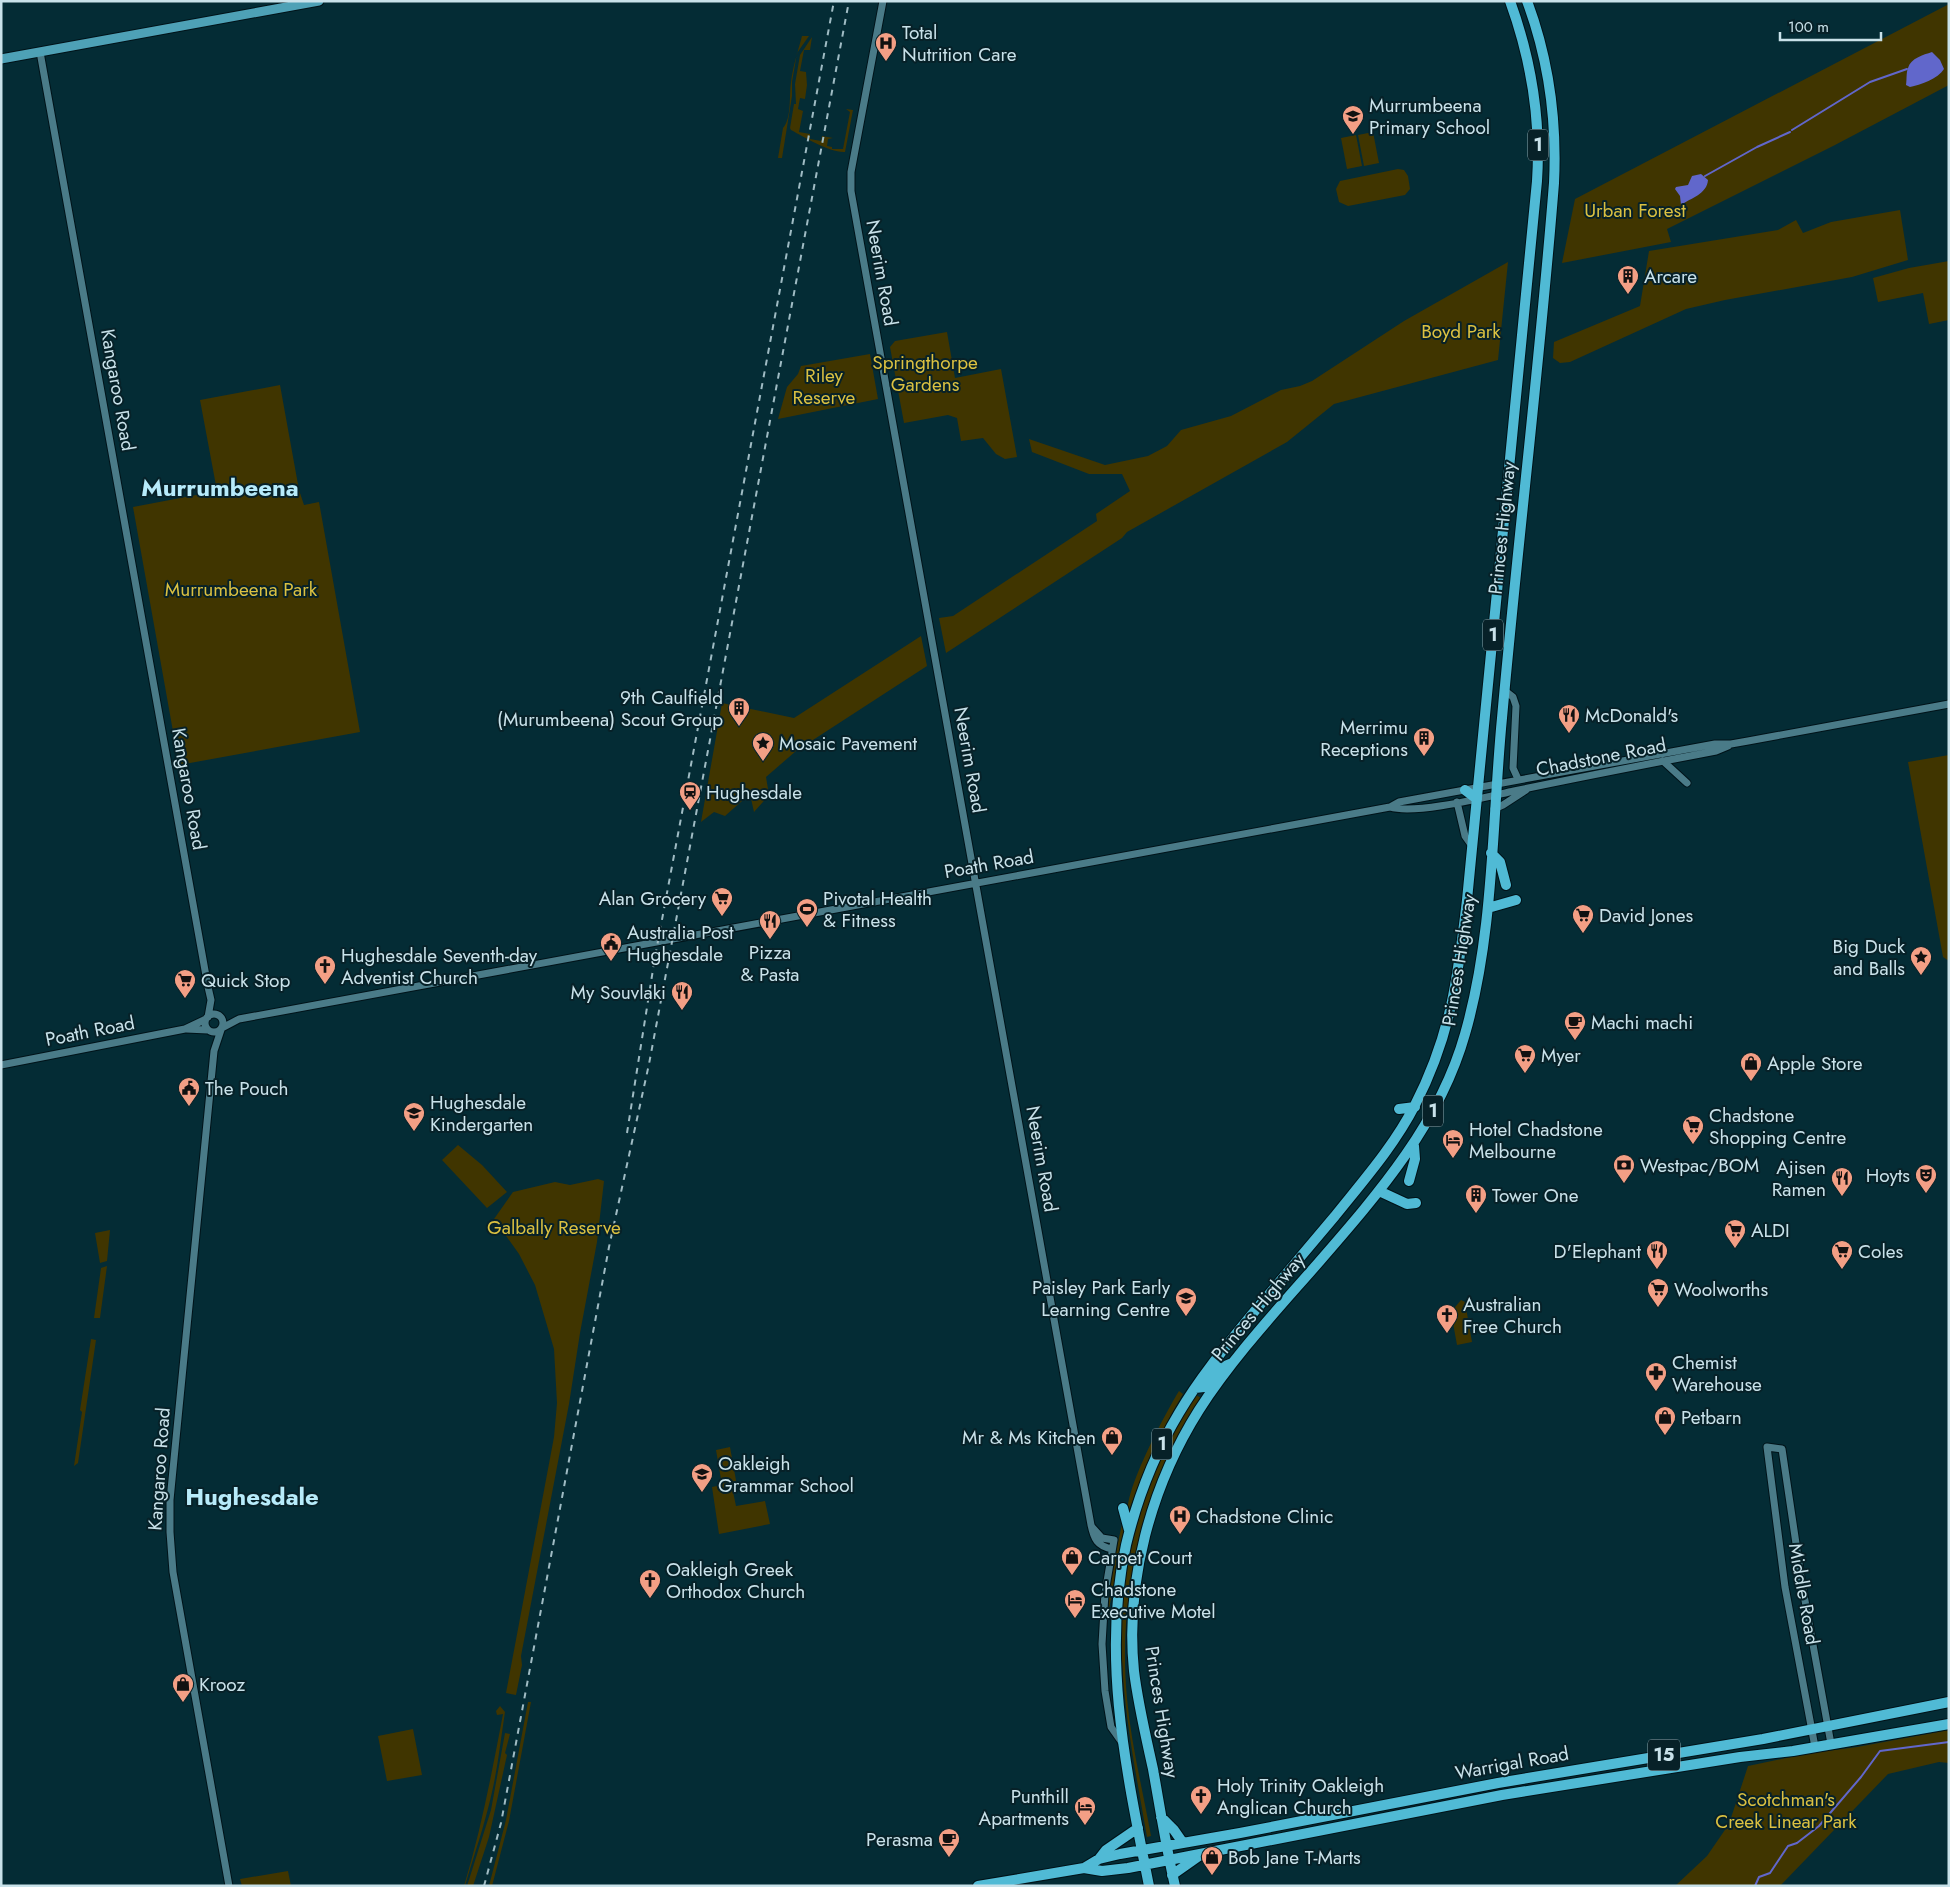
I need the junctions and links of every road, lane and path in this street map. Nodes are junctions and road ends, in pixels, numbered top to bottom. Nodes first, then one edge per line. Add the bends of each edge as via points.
1 (318, 1) edge
2 (883, 1) edge
3 (1510, 1) edge
4 (1527, 1) edge
5 (40, 52) junction
6 (1, 59) edge
7 (1504, 690) junction
8 (1949, 704) edge
9 (1731, 744) junction
10 (1663, 761) junction
11 (1518, 779) junction
12 (1687, 782) dead end
13 (1496, 784) junction
14 (1478, 788) junction
15 (1528, 788) junction
16 (1465, 790) junction
17 (1495, 795) junction
18 (1477, 799) junction
19 (1457, 802) junction
20 (1390, 807) junction
21 (1494, 809) junction
22 (1472, 846) junction
23 (1491, 853) junction
24 (976, 882) junction
25 (1506, 885) dead end
26 (1516, 900) dead end
27 (1488, 908) junction
28 (210, 1000) junction
29 (219, 1016) junction
30 (207, 1018) junction
31 (240, 1019) junction
32 (186, 1029) junction
33 (221, 1029) junction
34 (209, 1030) junction
35 (214, 1051) junction
36 (1, 1065) edge
37 (1415, 1107) junction
38 (1400, 1109) dead end
39 (1414, 1146) junction
40 (1409, 1182) dead end
41 (1379, 1191) junction
42 (1416, 1203) dead end
43 (1233, 1363) junction
44 (1195, 1388) junction
45 (1768, 1458) junction
46 (1783, 1458) junction
47 (1123, 1508) dead end
48 (1091, 1525) junction
49 (1130, 1531) junction
50 (1112, 1549) junction
51 (1949, 1702) edge
52 (1949, 1724) edge
53 (1827, 1726) junction
54 (1812, 1729) junction
55 (1831, 1744) junction
56 (1124, 1746) junction
57 (1815, 1747) junction
58 (1161, 1817) junction
59 (1138, 1828) junction
60 (1183, 1843) junction
61 (1167, 1846) junction
62 (1142, 1850) junction
63 (1202, 1854) junction
64 (1099, 1860) junction
65 (1170, 1860) junction
66 (1145, 1865) junction
67 (1084, 1868) junction
68 (1172, 1875) junction
69 (229, 1886) edge
70 (978, 1886) edge
71 (1149, 1886) edge
72 (1175, 1886) edge

1 - 5 main road
2 - 24 street, Neerim Road via 851,172 851,191
3 - 14 highway, Princes Highway / 1 via 1533,86 1538,168
4 - 7 highway, Princes Highway / 1 via 1548,75 1555,165
5 - 6 main road
5 - 28 street, Kangaroo Road
7 - 11 street via 1513,697 1516,706 1513,768
7 - 13 highway, Princes Highway / 1
8 - 9 street, Chadstone Road
9 - 10 street, Chadstone Road via 1716,751
9 - 11 street, Chadstone Road via 1715,744
10 - 12 street
10 - 15 street, Chadstone Road
11 - 13 street, Chadstone Road
13 - 14 street, Chadstone Road
13 - 17 highway, Princes Highway / 1
14 - 16 street, Poath Road
14 - 18 highway, Princes Highway / 1
15 - 17 street, Chadstone Road
15 - 21 street
16 - 18 highway
16 - 20 street, Poath Road via 1399,802
17 - 18 street, Chadstone Road
17 - 21 highway, Princes Highway / 1
18 - 19 street, Poath Road
18 - 22 highway, 1
19 - 20 street, Poath Road via 1400,810
19 - 22 street via 1465,836
20 - 24 street, Poath Road
21 - 23 highway, Princes Highway / 1
22 - 37 highway, Princes Highway / 1 via 1456,991 1442,1045
23 - 25 highway via 1500,862
23 - 27 highway, Princes Highway / 1
24 - 31 street, Poath Road
24 - 48 street, Neerim Road
26 - 27 highway
27 - 39 highway, Princes Highway / 1 via 1479,975 1464,1038 1455,1066
28 - 29 street, Kangaroo Road
28 - 30 street, Kangaroo Road
29 - 30 street via 213,1014
29 - 31 street, Poath Road
29 - 33 street via 223,1022
30 - 32 street, Poath Road
30 - 34 street via 205,1024
31 - 33 street, Poath Road
32 - 34 street, Poath Road
32 - 36 street, Poath Road
33 - 34 street via 215,1033
33 - 35 street, Kangaroo Road
34 - 35 street, Kangaroo Road
35 - 69 street, Kangaroo Road via 170,1500 170,1532 173,1572
37 - 38 highway
37 - 44 highway, Princes Highway / 1 via 1380,1160
39 - 40 highway via 1415,1160
39 - 41 highway, Princes Highway / 1
41 - 42 highway via 1407,1204
41 - 43 highway, Princes Highway / 1
43 - 44 highway via 1220,1368 1204,1387
43 - 58 highway, Princes Highway / 1 via 1196,1414 1173,1458 1151,1518 1136,1580 1132,1628 1135,1676
44 - 49 highway, Princes Highway / 1 via 1157,1455
45 - 46 street
45 - 46 street, Middle Road via 1767,1447 1782,1449
45 - 54 street, Middle Road via 1785,1587
46 - 53 street, Middle Road
47 - 49 highway
48 - 50 street, Neerim Road via 1094,1540
48 - 50 street via 1102,1538 1114,1540
49 - 56 highway, Princes Highway / 1 via 1120,1581 1116,1631 1116,1675
50 - 56 street via 1102,1618 1103,1674 1111,1727
51 - 53 highway, Warrigal Road / 15
52 - 55 highway, Warrigal Road / 15
53 - 54 highway, Warrigal Road / 15
53 - 55 street, Middle Road
54 - 57 street, Middle Road
54 - 60 highway, Warrigal Road / 15 via 1505,1781
55 - 57 highway, Warrigal Road / 15
56 - 59 highway, Princes Highway / 1
57 - 63 highway, Warrigal Road / 15 via 1493,1797
58 - 60 highway
58 - 61 highway, Princes Highway / 1
59 - 62 highway, Princes Highway / 1
59 - 64 highway via 1106,1850
60 - 61 highway, Warrigal Road / 15
61 - 62 highway, Warrigal Road / 15
61 - 65 highway, Princes Highway / 1
62 - 64 highway, Warrigal Road / 15
62 - 66 highway, Princes Highway / 1
63 - 65 highway, Warrigal Road / 15
63 - 68 highway
64 - 67 highway, Warrigal Road / 15
65 - 66 highway, Warrigal Road / 15
65 - 68 highway, Princes Highway / 1
66 - 67 highway, Warrigal Road / 15 via 1102,1871
66 - 71 highway, Princes Highway / 1
67 - 70 highway, Warrigal Road / 15
68 - 72 highway, Princes Highway / 1

